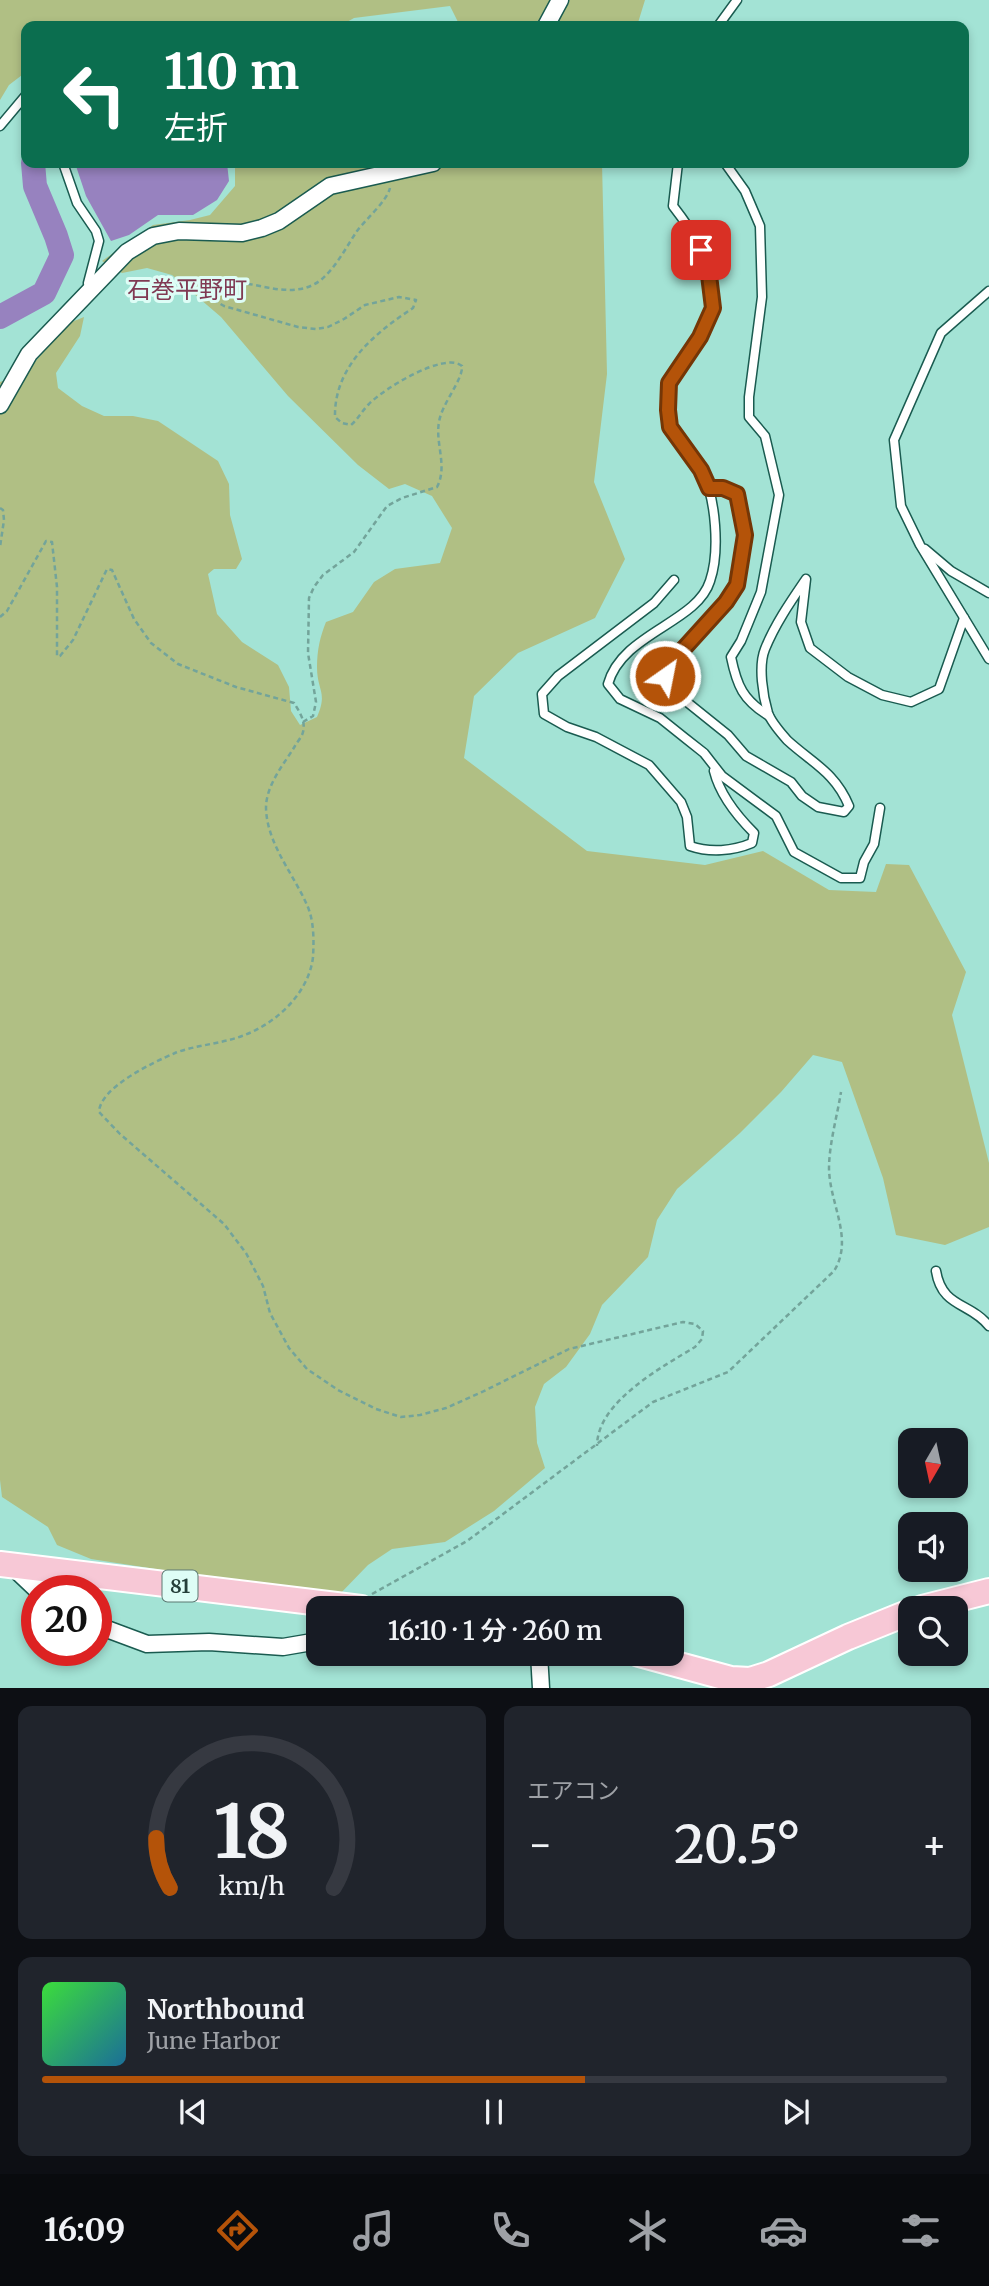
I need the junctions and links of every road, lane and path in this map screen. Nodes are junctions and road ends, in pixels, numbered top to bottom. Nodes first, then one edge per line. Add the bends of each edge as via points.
1 (560, 0) edge
2 (737, 0) edge
3 (549, 21) edge
4 (722, 21) edge
5 (21, 101) edge
6 (0, 126) edge
7 (65, 168) edge
8 (413, 168) edge
9 (677, 168) edge
10 (729, 168) edge
11 (389, 174) junction
12 (89, 289) junction
13 (989, 290) edge
14 (0, 405) edge
15 (709, 488) junction
16 (0, 508) edge
17 (920, 545) junction
18 (0, 547) edge
19 (674, 580) dead end
20 (989, 593) edge
21 (0, 617) edge
22 (964, 618) junction
23 (989, 659) edge
24 (769, 716) junction
25 (303, 722) junction
26 (713, 764) junction
27 (880, 808) dead end
28 (841, 1092) dead end
29 (936, 1271) dead end
30 (989, 1326) edge
31 (597, 1446) junction
32 (7, 1565) edge
33 (987, 1588) edge
34 (370, 1596) edge
35 (961, 1596) edge
36 (306, 1597) edge
37 (898, 1617) edge
38 (112, 1631) edge
39 (306, 1643) edge
40 (540, 1666) edge
41 (683, 1666) edge
42 (753, 1684) edge
43 (541, 1688) edge

1 - 3 street
2 - 4 lane
5 - 6 lane
7 - 12 lane via 77,203 99,241
8 - 11 street
9 - 15 lane via 673,206 695,234 708,267 713,308 669,383 668,410 670,427
10 - 24 lane via 760,226 762,297 749,416 765,436 779,495 761,592 731,657 741,690 752,706
11 - 12 street via 330,186 262,229 153,236 127,252
11 - 25 path via 389,194 312,286 279,291 225,283 207,290 224,306 316,329 365,305 399,297 416,300 413,308 366,343 353,360 338,389 335,417 342,423 351,425 393,384 446,362 462,366 439,422 442,464 437,487 387,506 354,552 323,575 309,598 308,653 316,702 313,716
12 - 14 street via 29,354
13 - 17 lane via 941,332 894,440 901,506
15 - 24 lane via 737,494 745,535 737,585 668,666 665,676 672,690 710,719 746,756 791,782 818,807 844,812 849,806 843,791 825,769 786,739
15 - 26 lane via 715,529 710,582 698,600 640,640 611,670 608,684 620,699 660,718
16 - 18 path via 4,520
17 - 20 lane via 951,571
17 - 22 lane
19 - 26 lane via 654,603 558,676 542,694 544,714 649,765 681,802 690,846 705,852 742,848 752,843 754,833 718,788
21 - 25 path via 46,541 52,542 57,656 72,640 107,569 112,569 134,619 151,643 178,664 212,679 294,703
22 - 23 lane
22 - 24 lane via 939,689 911,702 883,695 848,677 810,648 801,622 806,579 764,652
25 - 31 path via 303,732 271,784 266,807 272,837 308,907 314,933 313,959 301,992 266,1023 244,1035 177,1052 120,1083 105,1095 99,1112 224,1224 246,1253 289,1348 307,1369 376,1409 401,1417 420,1415 446,1408 569,1349 683,1322 695,1324 703,1331 702,1339 615,1405 600,1426
26 - 27 lane via 722,776 776,816 794,852 841,878 860,878 874,844
28 - 31 path via 829,1161 844,1247 834,1271 728,1372 653,1402
29 - 30 lane via 937,1282 949,1300
31 - 34 path via 467,1541
32 - 36 main road, 81
33 - 35 main road
37 - 42 main road
38 - 39 street via 147,1644 284,1647
40 - 43 street
41 - 42 main road

